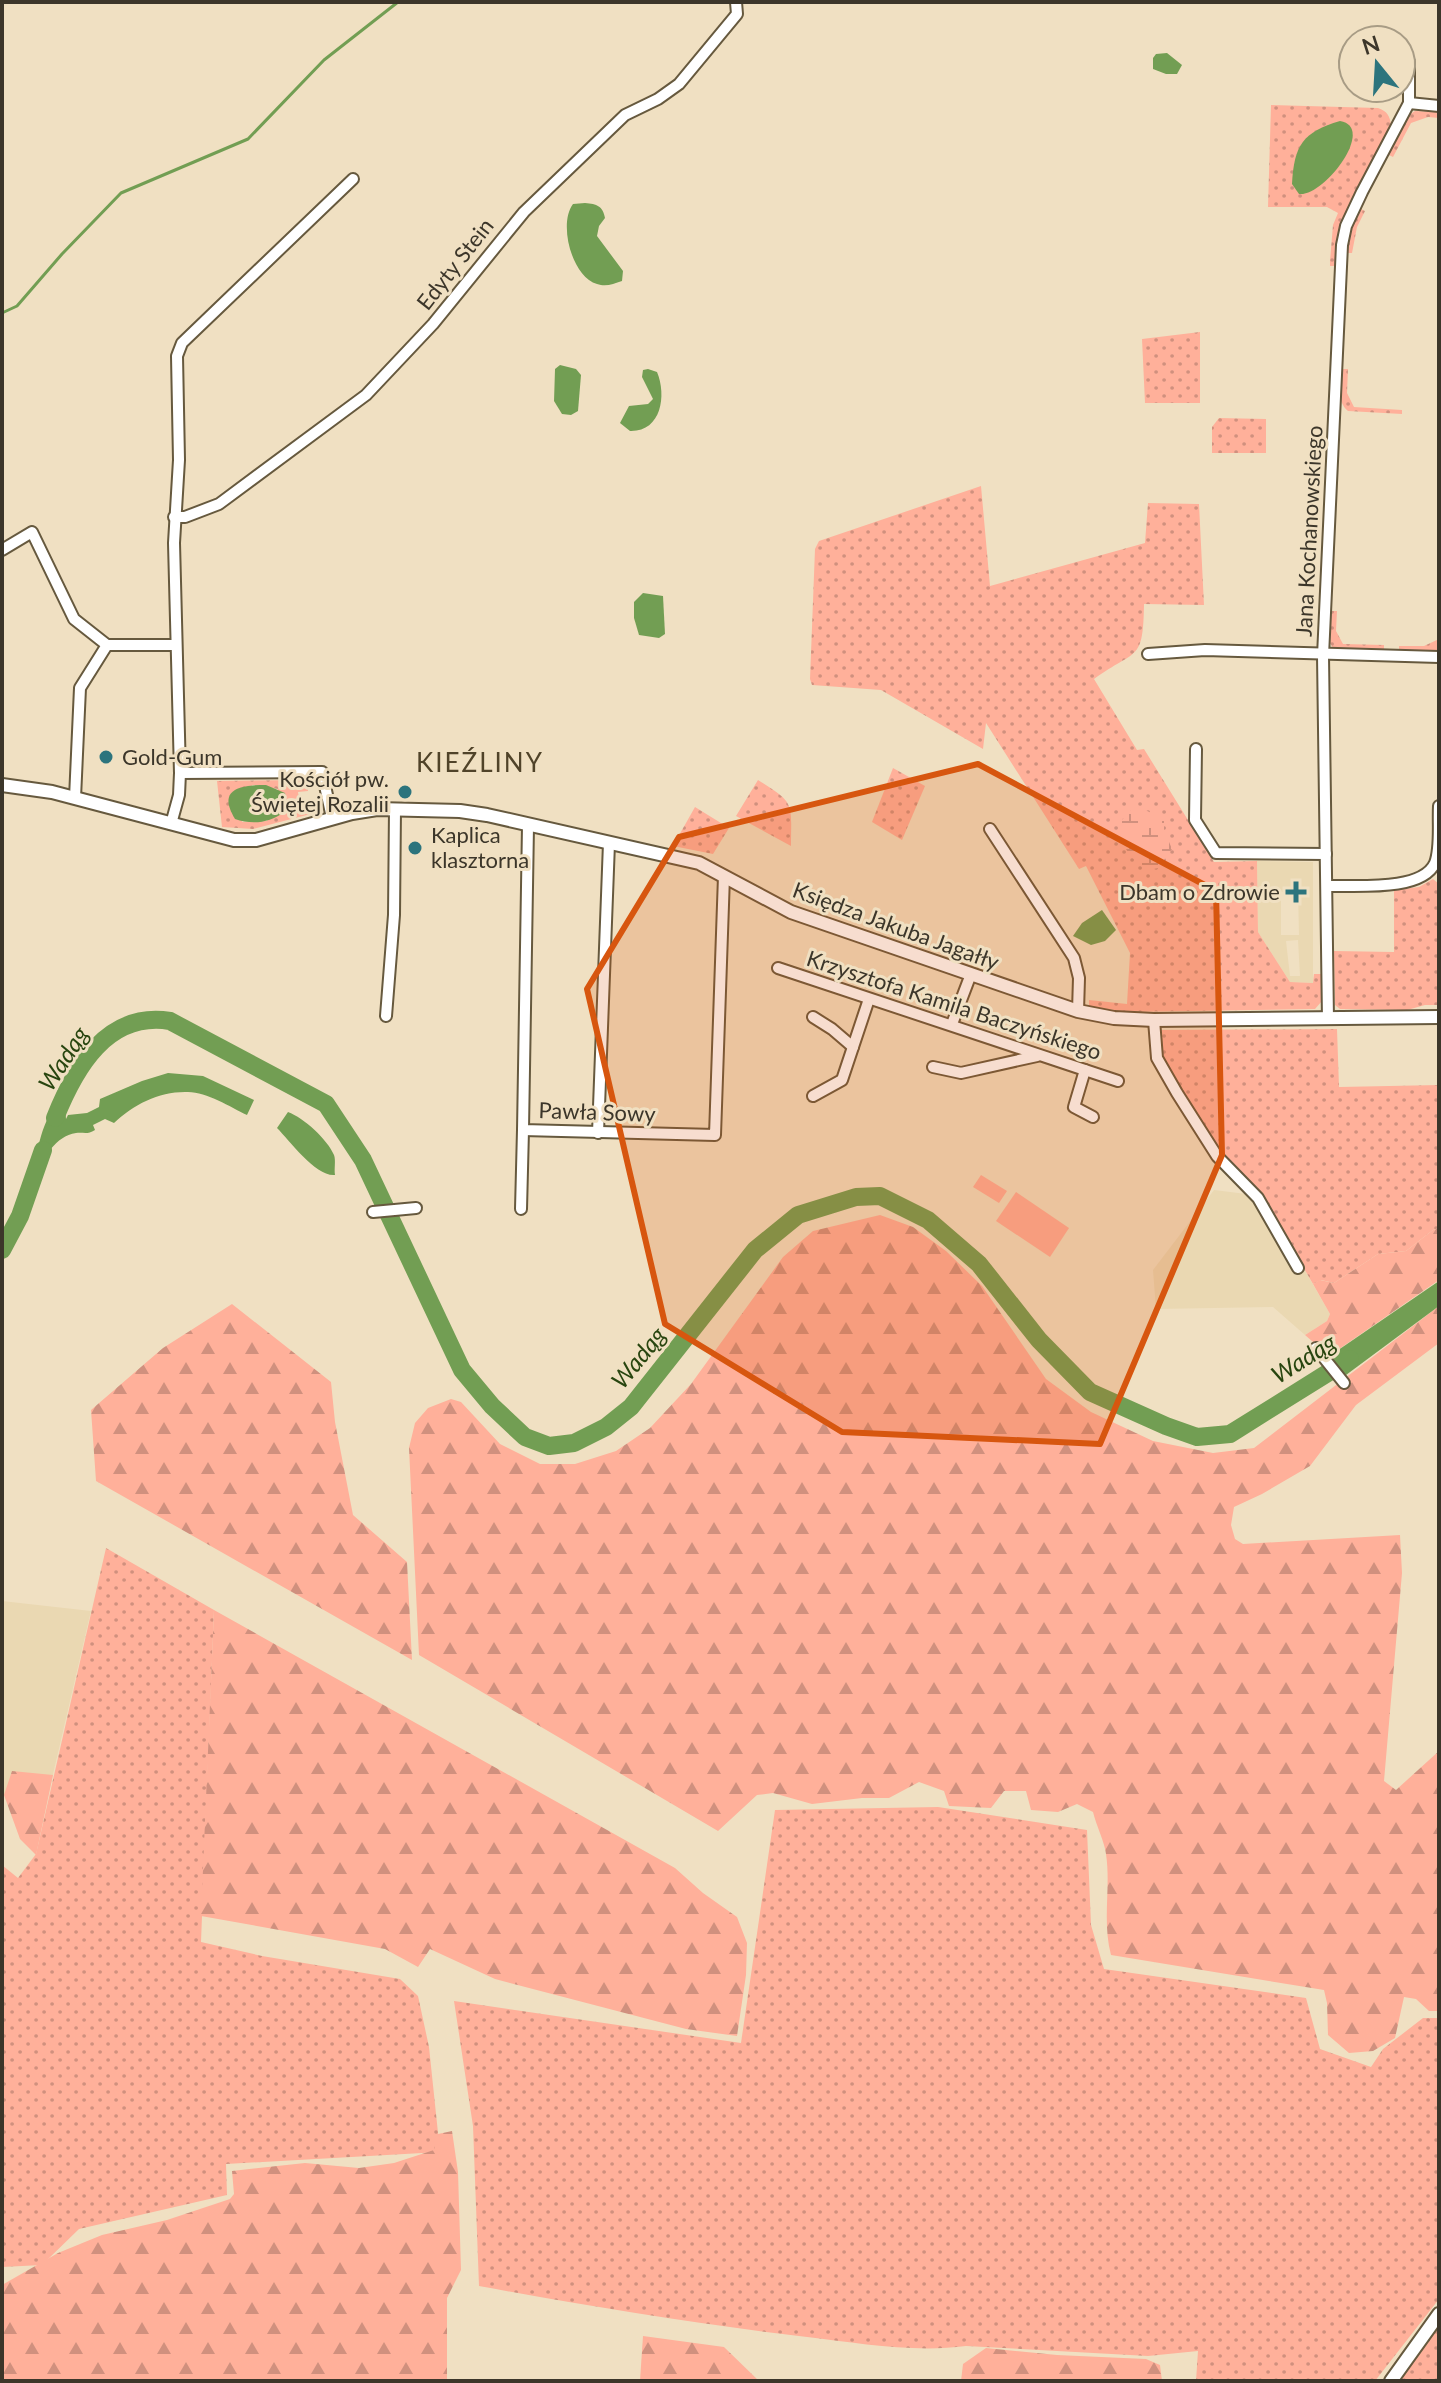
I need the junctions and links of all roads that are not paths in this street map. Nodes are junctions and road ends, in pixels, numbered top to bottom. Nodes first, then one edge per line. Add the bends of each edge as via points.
1 (736, 2) edge
2 (1408, 104) edge
3 (1417, 104) edge
4 (1439, 106) edge
5 (353, 179) dead end
6 (174, 517) junction
7 (2, 550) edge
8 (107, 645) junction
9 (175, 645) junction
10 (1148, 654) dead end
11 (1323, 656) junction
12 (1439, 657) edge
13 (1196, 749) dead end
14 (180, 773) junction
15 (2, 785) edge
16 (75, 798) junction
17 (1439, 806) edge
18 (395, 809) junction
19 (332, 818) junction
20 (171, 824) junction
21 (528, 826) junction
22 (990, 829) dead end
23 (609, 843) junction
24 (1326, 854) junction
25 (724, 876) junction
26 (1327, 886) junction
27 (778, 968) dead end
28 (971, 974) junction
29 (869, 999) junction
30 (1078, 1011) junction
31 (386, 1016) dead end
32 (813, 1017) dead end
33 (1439, 1017) edge
34 (1328, 1019) junction
35 (1154, 1020) junction
36 (952, 1024) junction
37 (1001, 1043) junction
38 (853, 1047) junction
39 (1039, 1055) junction
40 (1000, 1065) junction
41 (933, 1067) dead end
42 (1085, 1070) junction
43 (1118, 1081) dead end
44 (813, 1096) dead end
45 (1093, 1117) dead end
46 (523, 1130) junction
47 (598, 1133) junction
48 (416, 1208) dead end
49 (521, 1209) dead end
50 (373, 1212) dead end
51 (1298, 1268) dead end
52 (1316, 1348) dead end
53 (1344, 1383) dead end
54 (1439, 2314) edge
55 (1391, 2381) edge

1 - 6 street, Edyty Stein via 737,14 679,84 625,115 524,212 433,324 366,395 246,487 219,504
2 - 11 street, Jana Kochanowskiego via 1343,235
3 - 4 street
5 - 6 street via 182,343 177,356
6 - 9 street
7 - 8 street via 32,532 74,619
8 - 9 street
8 - 16 street via 80,688
9 - 14 street
10 - 11 street via 1205,650
11 - 12 street
11 - 24 street, Jana Kochanowskiego
13 - 24 street via 1195,820 1216,853
14 - 19 street via 322,772
14 - 20 street
15 - 16 street, Księdza Jakuba Jagałły
16 - 20 street, Księdza Jakuba Jagałły
17 - 26 street via 1436,859 1427,874 1402,883
18 - 19 street, Księdza Jakuba Jagałły
18 - 21 street, Księdza Jakuba Jagałły via 460,811
18 - 31 street
19 - 20 street, Księdza Jakuba Jagałły via 256,840 234,840
21 - 23 street, Księdza Jakuba Jagałły
21 - 46 street, Pawła Sowy
22 - 30 street via 1074,958
23 - 25 street, Księdza Jakuba Jagałły via 672,855
23 - 47 street
24 - 26 street, Jana Kochanowskiego
25 - 28 street, Księdza Jakuba Jagałły via 791,912
25 - 47 street, Pawła Sowy via 715,1135
26 - 34 street, Jana Kochanowskiego
27 - 29 street, Krzysztofa Kamila Baczyńskiego
28 - 30 street, Księdza Jakuba Jagałły
28 - 36 street
29 - 36 street, Krzysztofa Kamila Baczyńskiego
29 - 38 street
30 - 35 street, Księdza Jakuba Jagałły
32 - 38 street
33 - 34 street, Księdza Jakuba Jagałły
34 - 35 street, Księdza Jakuba Jagałły
35 - 51 street via 1157,1058 1177,1093 1217,1156 1258,1198
36 - 37 street, Krzysztofa Kamila Baczyńskiego
37 - 39 street, Krzysztofa Kamila Baczyńskiego
37 - 40 street
38 - 44 street via 842,1080
39 - 40 street
39 - 42 street, Krzysztofa Kamila Baczyńskiego
40 - 41 street via 961,1073
42 - 43 street, Krzysztofa Kamila Baczyńskiego
42 - 45 street via 1074,1107
46 - 47 street, Pawła Sowy
46 - 49 street
48 - 50 street
52 - 53 street
54 - 55 street

